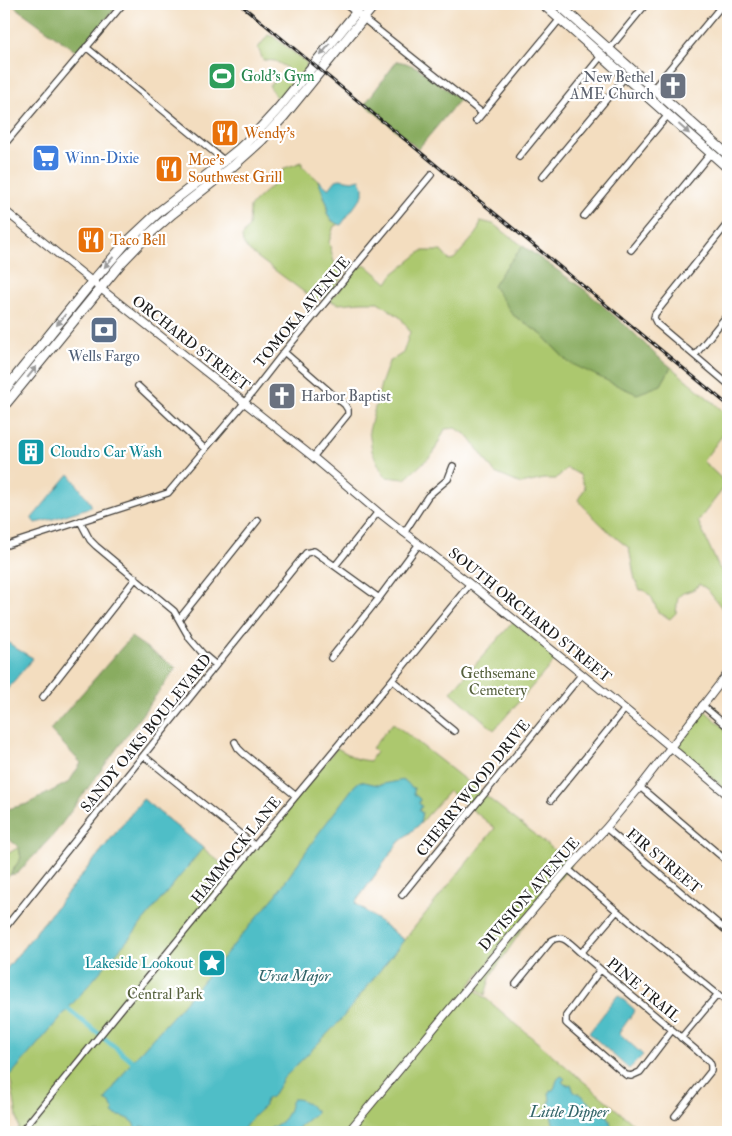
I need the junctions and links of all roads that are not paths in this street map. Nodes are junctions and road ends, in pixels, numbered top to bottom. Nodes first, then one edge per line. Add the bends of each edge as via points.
1 (123, 4) edge
2 (345, 4) edge
3 (363, 4) edge
4 (375, 4) edge
5 (543, 4) edge
6 (558, 4) edge
7 (646, 4) edge
8 (721, 5) edge
9 (569, 7) edge
10 (728, 12) edge
11 (360, 15) junction
12 (560, 19) junction
13 (598, 39) junction
14 (86, 48) junction
15 (610, 48) junction
16 (602, 55) junction
17 (625, 76) junction
18 (654, 89) junction
19 (287, 97) junction
20 (295, 103) junction
21 (482, 113) junction
22 (668, 115) junction
23 (476, 121) dead end
24 (4, 145) edge
25 (712, 154) junction
26 (728, 155) edge
27 (519, 157) dead end
28 (728, 160) edge
29 (224, 161) junction
30 (232, 167) junction
31 (728, 168) edge
32 (431, 175) dead end
33 (542, 177) dead end
34 (169, 203) junction
35 (4, 210) edge
36 (584, 216) dead end
37 (728, 223) edge
38 (161, 224) junction
39 (631, 250) dead end
40 (92, 282) junction
41 (100, 288) junction
42 (728, 314) edge
43 (284, 352) junction
44 (694, 355) junction
45 (728, 384) edge
46 (138, 386) dead end
47 (4, 391) edge
48 (245, 402) junction
49 (4, 406) edge
50 (205, 449) junction
51 (313, 456) junction
52 (452, 466) dead end
53 (378, 512) junction
54 (258, 520) dead end
55 (80, 521) junction
56 (404, 532) junction
57 (419, 544) junction
58 (4, 546) edge
59 (335, 566) junction
60 (136, 578) junction
61 (470, 584) junction
62 (379, 598) junction
63 (180, 618) junction
64 (331, 658) dead end
65 (216, 665) junction
66 (728, 673) edge
67 (582, 674) junction
68 (392, 680) junction
69 (43, 697) dead end
70 (702, 705) junction
71 (624, 709) junction
72 (728, 727) edge
73 (454, 731) dead end
74 (234, 742) dead end
75 (670, 746) junction
76 (144, 756) junction
77 (640, 787) junction
78 (728, 795) edge
79 (296, 796) junction
80 (551, 800) dead end
81 (606, 828) junction
82 (255, 846) junction
83 (728, 862) edge
84 (568, 869) junction
85 (402, 895) dead end
86 (617, 912) junction
87 (4, 929) edge
88 (728, 932) edge
89 (581, 953) junction
90 (600, 970) junction
91 (516, 984) dead end
92 (718, 994) junction
93 (728, 1003) edge
94 (672, 1030) junction
95 (681, 1038) junction
96 (675, 1116) dead end
97 (21, 1132) edge
98 (348, 1132) edge

1 - 14 street
2 - 11 street
3 - 11 main road
4 - 11 main road
5 - 12 main road
6 - 9 main road
7 - 15 street
8 - 10 street
8 - 18 street
9 - 13 main road
11 -> 19 main road
11 - 20 main road
11 - 21 street
12 - 13 main road via 570,19
12 - 16 main road
12 - 21 street
13 - 15 main road
14 - 24 street
14 - 29 street
15 - 18 main road
16 - 17 main road
16 - 27 street
17 - 22 main road
17 - 33 street
18 - 26 main road
19 - 20 street
19 - 29 main road via 265,124
20 - 30 main road
21 - 23 street
22 -> 25 main road
22 - 36 street
25 - 28 main road
25 - 31 main road
25 - 39 street
29 - 30 street
29 - 34 main road
30 - 38 main road
32 - 43 street, TOMOKA AVENUE
34 - 38 main road via 160,216
34 -> 40 main road via 125,244
35 - 40 street, ORCHARD STREET
37 - 44 street via 655,314 657,324
38 - 41 main road
40 - 41 street, ORCHARD STREET
40 -> 47 main road
41 - 48 street, ORCHARD STREET
49 -> 41 main road
42 - 44 street
43 - 48 street, TOMOKA AVENUE
43 - 51 street via 348,410
44 - 45 street
46 - 50 street
48 - 50 street, TOMOKA AVENUE
48 - 51 street, ORCHARD STREET
50 - 55 street, TOMOKA AVENUE via 168,493
51 - 53 street, SOUTH ORCHARD STREET
52 - 56 street via 448,479 428,496
53 - 56 street, SOUTH ORCHARD STREET
53 - 59 street
54 - 63 street
55 - 58 street, TOMOKA AVENUE
55 - 60 street via 90,540
56 - 57 street, SOUTH ORCHARD STREET
57 - 61 street, SOUTH ORCHARD STREET
57 - 62 street
59 - 62 street
59 - 65 street, SANDY OAKS BOULEVARD via 314,551 306,553
60 - 63 street
60 - 69 street
61 - 67 street, SOUTH ORCHARD STREET
61 - 68 street, HAMMOCK LANE
62 - 64 street
63 - 65 street via 190,639
65 - 76 street, SANDY OAKS BOULEVARD
66 - 70 street, DIVISION AVENUE
67 - 71 street, SOUTH ORCHARD STREET
67 - 85 street, CHERRYWOOD DRIVE
68 - 73 street
68 - 79 street, HAMMOCK LANE
70 - 72 street
70 - 75 street, DIVISION AVENUE
71 - 75 street, SOUTH ORCHARD STREET
71 - 80 street
74 - 79 street
75 - 77 street, DIVISION AVENUE
75 - 78 street, SOUTH ORCHARD STREET
76 - 82 street
76 - 87 street, SANDY OAKS BOULEVARD
77 - 81 street, DIVISION AVENUE
77 - 83 street
79 - 82 street, HAMMOCK LANE
81 - 84 street, DIVISION AVENUE
81 - 88 street, FIR STREET
82 - 97 street, HAMMOCK LANE
84 - 86 street
84 - 98 street, DIVISION AVENUE
86 - 89 street
86 - 92 street
89 - 90 street, PINE TRAIL
89 - 91 street, PINE TRAIL via 562,937 556,938
90 - 94 street, PINE TRAIL
90 - 94 street via 566,1016 566,1023 626,1074 631,1076 640,1072
92 - 93 street
92 - 95 street
94 - 95 street, PINE TRAIL
95 - 96 street, PINE TRAIL via 709,1061 711,1071

